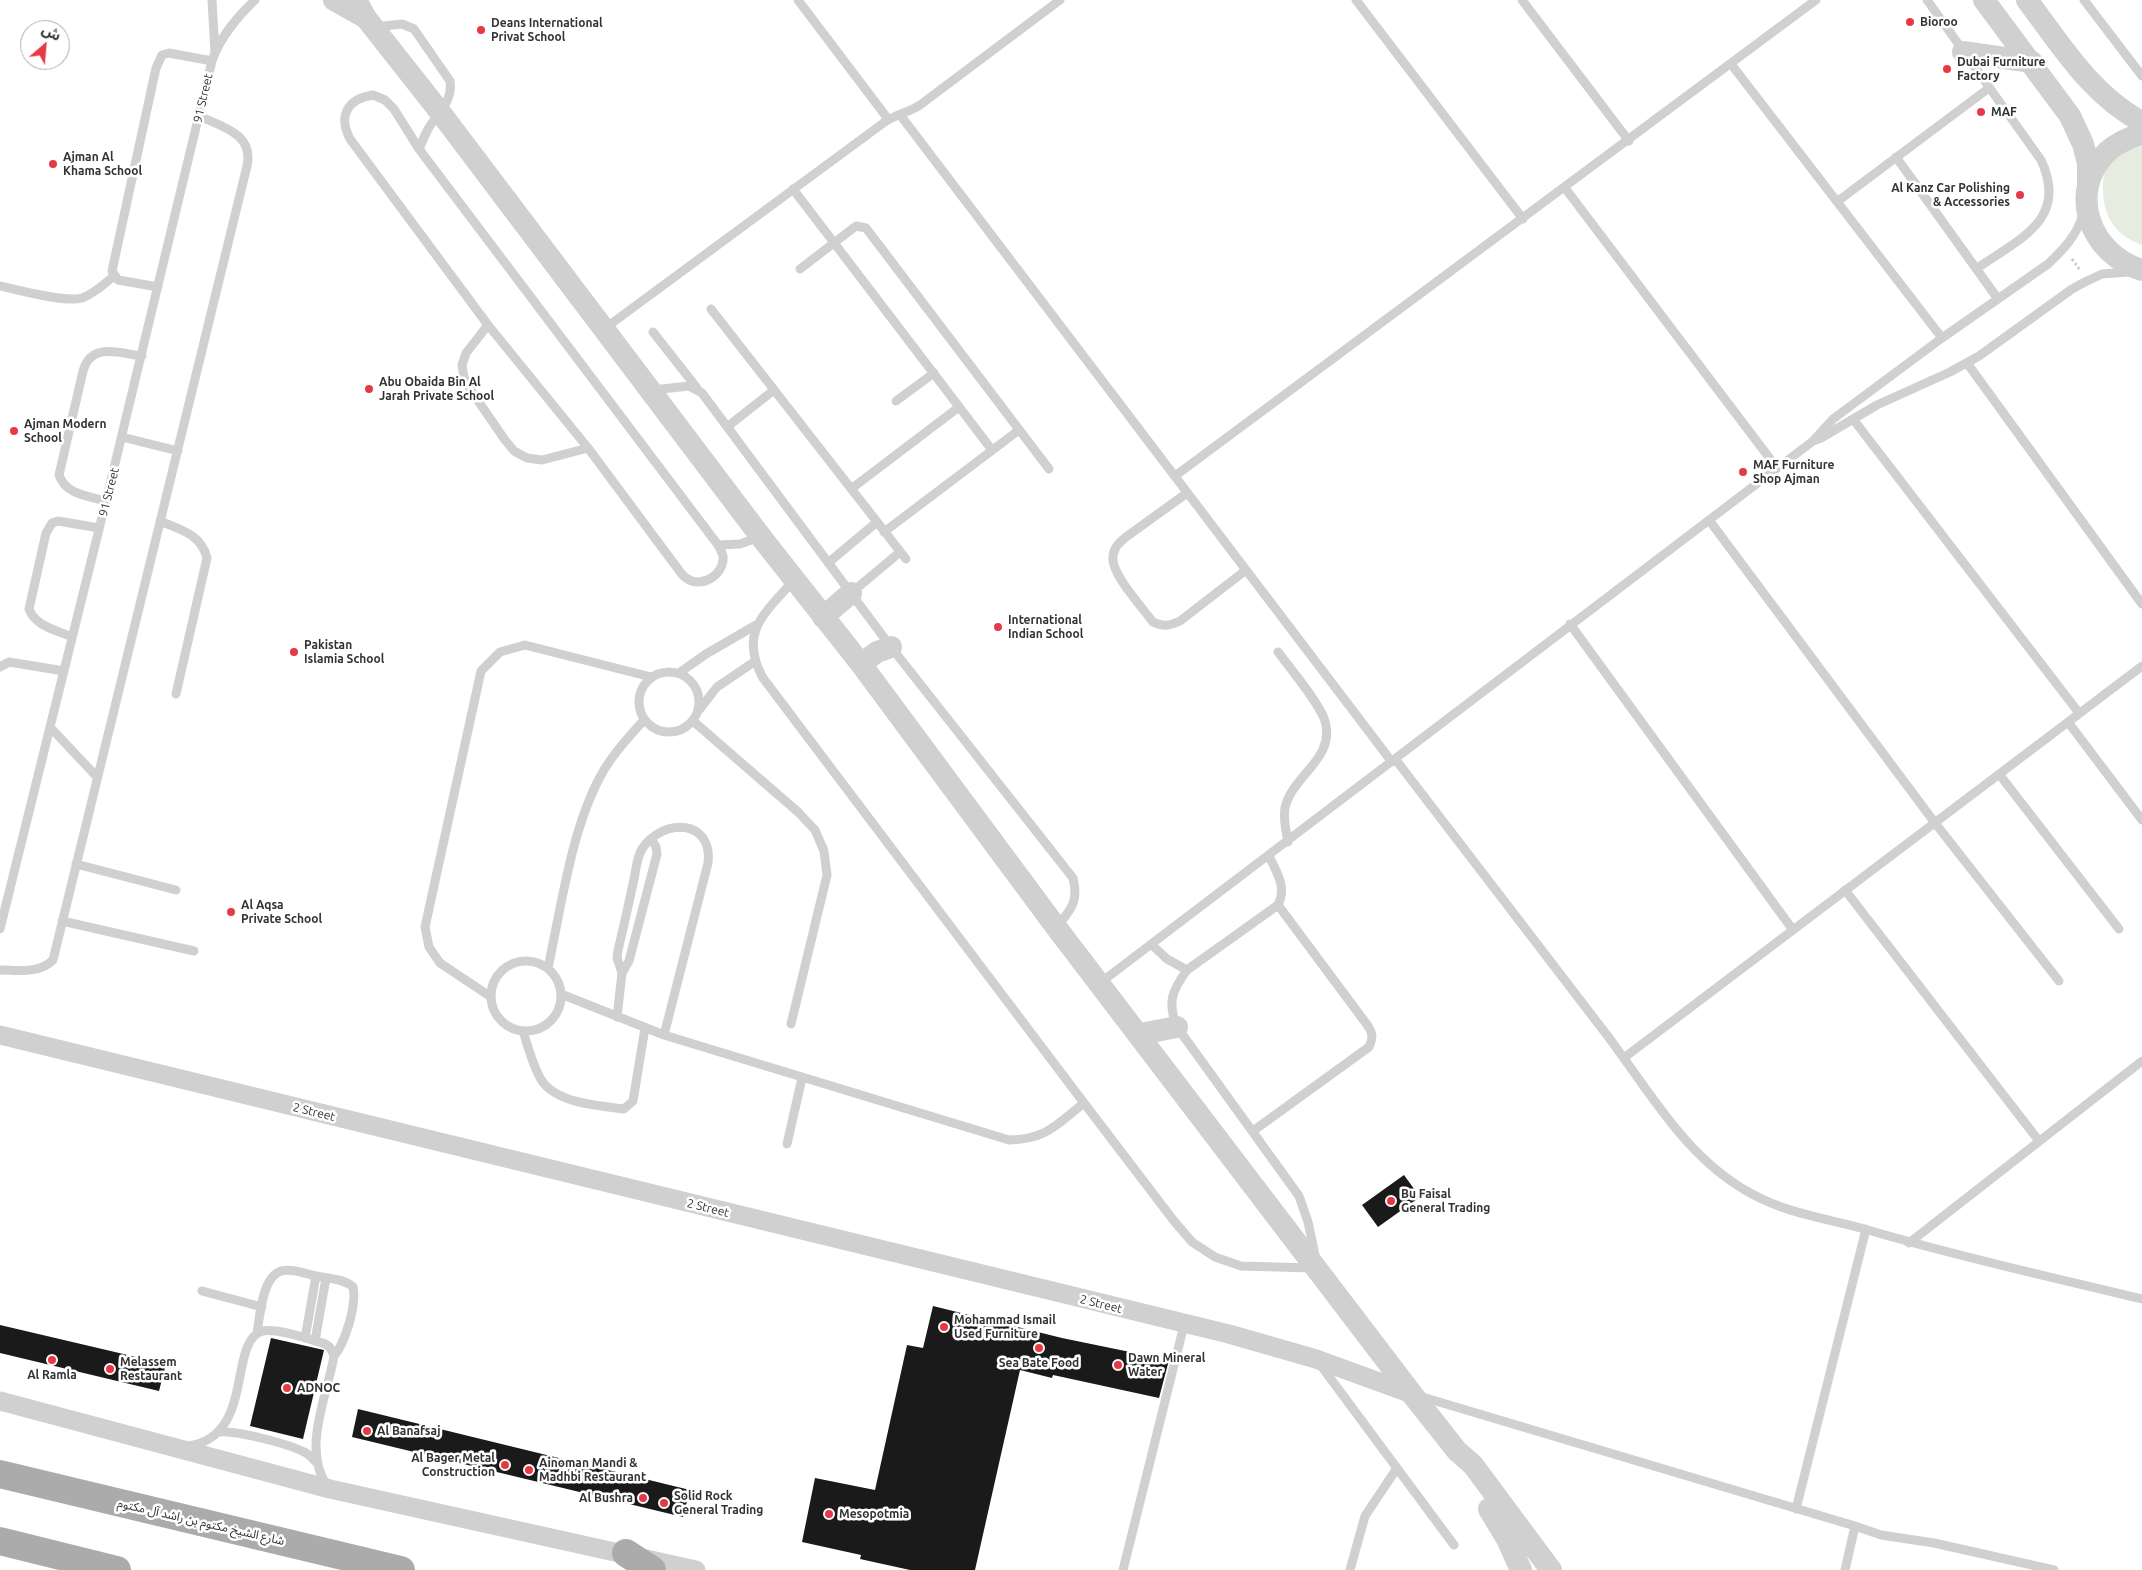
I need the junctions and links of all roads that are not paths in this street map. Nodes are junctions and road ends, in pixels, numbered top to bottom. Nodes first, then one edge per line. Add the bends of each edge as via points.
1 (212, 0) edge
2 (255, 0) edge
3 (334, 0) edge
4 (798, 0) edge
5 (1060, 0) edge
6 (1356, 0) edge
7 (1522, 0) edge
8 (1816, 0) edge
9 (1927, 0) edge
10 (1984, 0) edge
11 (2027, 0) edge
12 (2084, 0) edge
13 (365, 15) edge
14 (1963, 52) junction
15 (213, 57) junction
16 (2032, 62) junction
17 (1731, 64) junction
18 (2142, 76) edge
19 (1989, 88) junction
20 (440, 112) junction
21 (199, 116) junction
22 (901, 116) junction
23 (888, 119) junction
24 (2142, 122) edge
25 (2142, 133) edge
26 (1629, 141) junction
27 (419, 149) junction
28 (1896, 157) junction
29 (1565, 188) junction
30 (793, 189) junction
31 (2088, 192) junction
32 (1838, 201) junction
33 (1523, 219) junction
34 (834, 243) junction
35 (800, 269) dead end
36 (1976, 269) junction
37 (2142, 271) edge
38 (114, 276) junction
39 (0, 286) edge
40 (158, 287) junction
41 (1998, 299) junction
42 (710, 309) dead end
43 (488, 325) junction
44 (604, 329) junction
45 (653, 332) dead end
46 (1942, 338) junction
47 (142, 356) junction
48 (1968, 363) junction
49 (934, 373) junction
50 (697, 388) junction
51 (774, 390) junction
52 (651, 391) junction
53 (896, 402) dead end
54 (959, 407) junction
55 (1853, 419) junction
56 (727, 427) junction
57 (1019, 430) junction
58 (122, 437) junction
59 (1813, 441) junction
60 (588, 448) junction
61 (178, 450) junction
62 (992, 450) junction
63 (1777, 468) junction
64 (1049, 469) dead end
65 (1174, 476) junction
66 (851, 488) junction
67 (1187, 493) junction
68 (106, 501) junction
69 (1708, 520) junction
70 (160, 521) junction
71 (877, 522) junction
72 (99, 528) junction
73 (884, 532) junction
74 (761, 537) junction
75 (718, 545) junction
76 (828, 563) junction
77 (1246, 570) junction
78 (794, 579) junction
79 (850, 593) junction
80 (2142, 604) edge
81 (823, 617) junction
82 (1570, 624) junction
83 (756, 625) junction
84 (72, 637) junction
85 (891, 647) junction
86 (1278, 652) dead end
87 (754, 662) junction
88 (861, 664) junction
89 (2142, 666) edge
90 (0, 667) edge
91 (64, 671) junction
92 (678, 673) junction
93 (651, 677) junction
94 (176, 694) dead end
95 (698, 712) junction
96 (2079, 713) junction
97 (644, 720) junction
98 (694, 721) junction
99 (2068, 722) junction
100 (50, 727) junction
101 (1394, 761) junction
102 (1999, 774) junction
103 (97, 776) junction
104 (2142, 820) edge
105 (1934, 823) junction
106 (652, 840) junction
107 (1288, 842) junction
108 (1269, 856) junction
109 (76, 864) junction
110 (176, 890) dead end
111 (1845, 890) junction
112 (1278, 905) junction
113 (62, 922) junction
114 (1056, 927) junction
115 (0, 929) edge
116 (2119, 929) dead end
117 (1793, 930) junction
118 (1151, 944) junction
119 (194, 951) dead end
120 (548, 968) junction
121 (0, 970) edge
122 (1187, 970) junction
123 (622, 973) junction
124 (2059, 981) dead end
125 (1100, 983) junction
126 (561, 994) junction
127 (491, 997) junction
128 (617, 1017) junction
129 (791, 1024) dead end
130 (1177, 1027) junction
131 (646, 1028) junction
132 (522, 1031) junction
133 (1140, 1034) junction
134 (0, 1035) edge
135 (664, 1035) junction
136 (1625, 1058) junction
137 (2142, 1061) edge
138 (802, 1078) junction
139 (1084, 1103) junction
140 (1253, 1131) junction
141 (2039, 1141) junction
142 (786, 1144) dead end
143 (1866, 1229) junction
144 (1909, 1243) junction
145 (1317, 1268) junction
146 (316, 1276) junction
147 (326, 1278) junction
148 (202, 1291) dead end
149 (2142, 1299) edge
150 (262, 1307) junction
151 (1184, 1324) junction
152 (257, 1333) junction
153 (305, 1338) junction
154 (315, 1341) junction
155 (334, 1356) junction
156 (1316, 1359) junction
157 (1412, 1394) junction
158 (0, 1401) edge
159 (218, 1432) junction
160 (178, 1448) junction
161 (1457, 1451) junction
162 (316, 1462) junction
163 (1397, 1468) junction
164 (2, 1474) edge
165 (330, 1489) junction
166 (1796, 1509) junction
167 (1855, 1526) junction
168 (0, 1541) edge
169 (1454, 1545) dead end
170 (626, 1554) junction
171 (117, 1570) edge
172 (402, 1570) edge
173 (652, 1570) edge
174 (696, 1570) edge
175 (1123, 1570) edge
176 (1350, 1570) edge
177 (1521, 1570) edge
178 (1550, 1570) edge
179 (1846, 1570) edge
180 (2054, 1570) edge

1 - 15 lane, 91 Street
2 - 15 lane, 91 Street via 230,29
3 - 13 street
4 - 23 lane
5 - 22 lane
6 - 33 lane
7 - 26 lane
8 - 17 lane
9 - 14 lane
10 - 16 street
11 - 24 street via 2084,76 2110,101
12 - 18 lane
13 - 20 street
13 - 20 lane via 408,26 418,33 450,81 450,94
14 - 16 street
14 - 19 lane
15 - 21 lane, 91 Street
15 - 38 lane via 169,53 162,55 159,61 113,266
16 - 31 street via 2078,130 2088,163
17 - 26 lane
17 - 32 lane
19 - 28 lane
19 - 36 lane via 2041,160 2048,176 2050,193 2046,211 2036,225
20 - 27 lane
20 - 44 street
21 - 40 lane, 91 Street
21 - 61 lane via 240,136 249,155
22 - 23 lane
22 - 65 lane
23 - 30 lane
25 - 31 street via 2108,151 2096,167
26 - 29 lane
27 - 43 lane via 385,100 373,95 361,97 350,104 344,116 344,128 350,139
27 - 75 lane
28 - 32 lane
28 - 36 lane
29 - 33 lane
29 - 63 lane
30 - 34 lane
30 - 44 lane
31 - 37 street via 2089,219 2097,238 2110,254
31 - 41 lane via 2082,218 2062,252
32 - 46 lane
33 - 65 lane
34 - 35 lane
34 - 49 lane
34 - 57 lane via 856,226 866,228
36 - 41 lane
37 - 48 lane via 2102,274 2085,282
38 - 39 lane via 95,292 72,299
38 - 40 lane
40 - 47 lane, 91 Street
41 - 46 lane
42 - 51 lane
43 - 60 lane
43 - 60 lane via 466,353 462,365 470,389 504,440 527,458 542,460
44 - 52 street
45 - 50 lane
46 - 59 lane via 1826,425
47 - 58 lane, 91 Street
47 - 68 lane via 101,351 92,355 83,371 59,475 68,490
48 - 55 lane
48 - 80 lane
49 - 53 lane
49 - 54 lane
50 - 52 lane via 689,386
50 - 56 lane
51 - 56 lane
51 - 66 lane
52 - 74 street
54 - 62 lane
54 - 66 lane
55 - 59 lane
55 - 96 lane
56 - 76 lane
57 - 62 lane
57 - 64 lane
58 - 61 lane
58 - 68 lane, 91 Street
59 - 63 lane
60 - 75 lane via 686,579 699,582 712,579 720,570 723,557
61 - 70 lane
62 - 73 lane
63 - 69 lane
65 - 67 lane
66 - 71 lane
67 - 77 lane
67 - 77 lane via 1126,537 1117,545 1113,556 1114,568 1153,622 1171,626 1180,621
68 - 72 lane, 91 Street
69 - 82 lane
69 - 105 lane
70 - 94 lane via 198,539 207,558
70 - 103 lane
71 - 73 lane
71 - 76 lane
72 - 84 lane, 91 Street
72 - 84 lane via 58,521 52,523 46,533 29,608 36,622
73 - 79 lane via 903,556
74 - 75 lane via 740,544
74 - 78 street
76 - 79 lane
77 - 101 lane
78 - 81 street
78 - 83 lane
79 - 81 street
79 - 85 lane
81 - 88 street
82 - 101 lane
82 - 117 lane
83 - 87 lane via 752,643
83 - 92 lane
84 - 91 lane, 91 Street
85 - 88 street via 877,652
85 - 114 lane via 1073,878 1076,892 1073,906
86 - 107 lane via 1318,707 1325,721 1327,736 1324,750 1292,791 1286,807 1284,825
87 - 95 lane via 717,687
87 - 139 lane via 762,678
88 - 114 street
89 - 96 lane
90 - 91 lane via 9,662
91 - 100 lane, 91 Street
92 - 93 lane
92 - 95 lane via 687,678 698,693
93 - 97 lane via 638,702
93 - 127 lane via 525,645 500,652 482,671 425,927 429,947 440,964
95 - 98 lane
96 - 99 lane
97 - 98 lane via 660,732 669,733 678,732
97 - 120 lane via 600,776 585,809
98 - 129 lane via 798,812 814,830 824,851 827,875
99 - 102 lane
99 - 104 lane
100 - 103 lane
100 - 115 lane, 91 Street
101 - 107 lane
101 - 136 lane
102 - 105 lane
102 - 116 lane
103 - 109 lane
105 - 111 lane
105 - 124 lane
106 - 123 lane via 656,846 655,861 629,961
106 - 123 lane via 642,850 618,950 618,966
106 - 135 lane via 671,827 692,829 707,843 709,853
107 - 108 lane
108 - 112 lane via 1283,887
108 - 118 lane
109 - 110 lane
109 - 113 lane
111 - 117 lane
111 - 141 lane
112 - 122 lane
112 - 140 lane via 1368,1026 1373,1040 1370,1047
113 - 119 lane
113 - 121 lane via 53,960 47,966 30,970
114 - 125 street
117 - 136 lane
118 - 122 lane
118 - 125 lane
120 - 126 lane via 555,976
120 - 127 lane via 529,961 510,965 496,978
122 - 130 lane via 1171,998 1171,1013
123 - 128 lane
125 - 133 street
126 - 128 lane
126 - 132 lane via 558,1009 550,1021
127 - 132 lane via 497,1016
128 - 131 lane
130 - 133 street
130 - 140 lane
131 - 132 lane via 633,1101 624,1109 572,1100 550,1090 542,1080
131 - 135 lane
133 - 145 street
134 - 151 street, 2 Street
135 - 138 lane
136 - 143 lane via 1679,1134 1725,1177 1780,1207
137 - 141 lane
138 - 139 lane via 1009,1140 1047,1133
138 - 142 lane
139 - 145 lane via 1192,1242 1215,1257 1241,1266
140 - 145 lane via 1299,1196
141 - 144 lane
143 - 144 lane
143 - 166 lane
144 - 149 lane
145 - 157 street
146 - 147 lane
146 - 150 lane via 282,1271 274,1275 267,1282
146 - 153 lane
147 - 154 lane
147 - 155 lane via 349,1283 354,1292 345,1338
148 - 150 lane
150 - 152 lane
151 - 156 street, 2 Street
151 - 175 lane
152 - 153 lane via 266,1330
152 - 159 lane via 247,1349 231,1414
153 - 154 lane
154 - 155 lane via 326,1344
155 - 162 lane via 315,1442
156 - 157 street, 2 Street
156 - 163 lane
157 - 161 street
157 - 166 lane
158 - 160 street
159 - 160 lane via 193,1446
159 - 162 lane via 235,1432 294,1448
160 - 165 street
161 - 177 street
161 - 178 street via 1473,1465
162 - 165 lane
163 - 169 lane
163 - 176 lane via 1365,1516
164 - 172 main road, شارع الشيخ مكتوم بن راشد آل مكتوم
165 - 170 street
166 - 167 lane
167 - 179 lane
167 - 180 lane via 1881,1535 1934,1543
168 - 171 main road
170 - 173 main road
170 - 174 street

